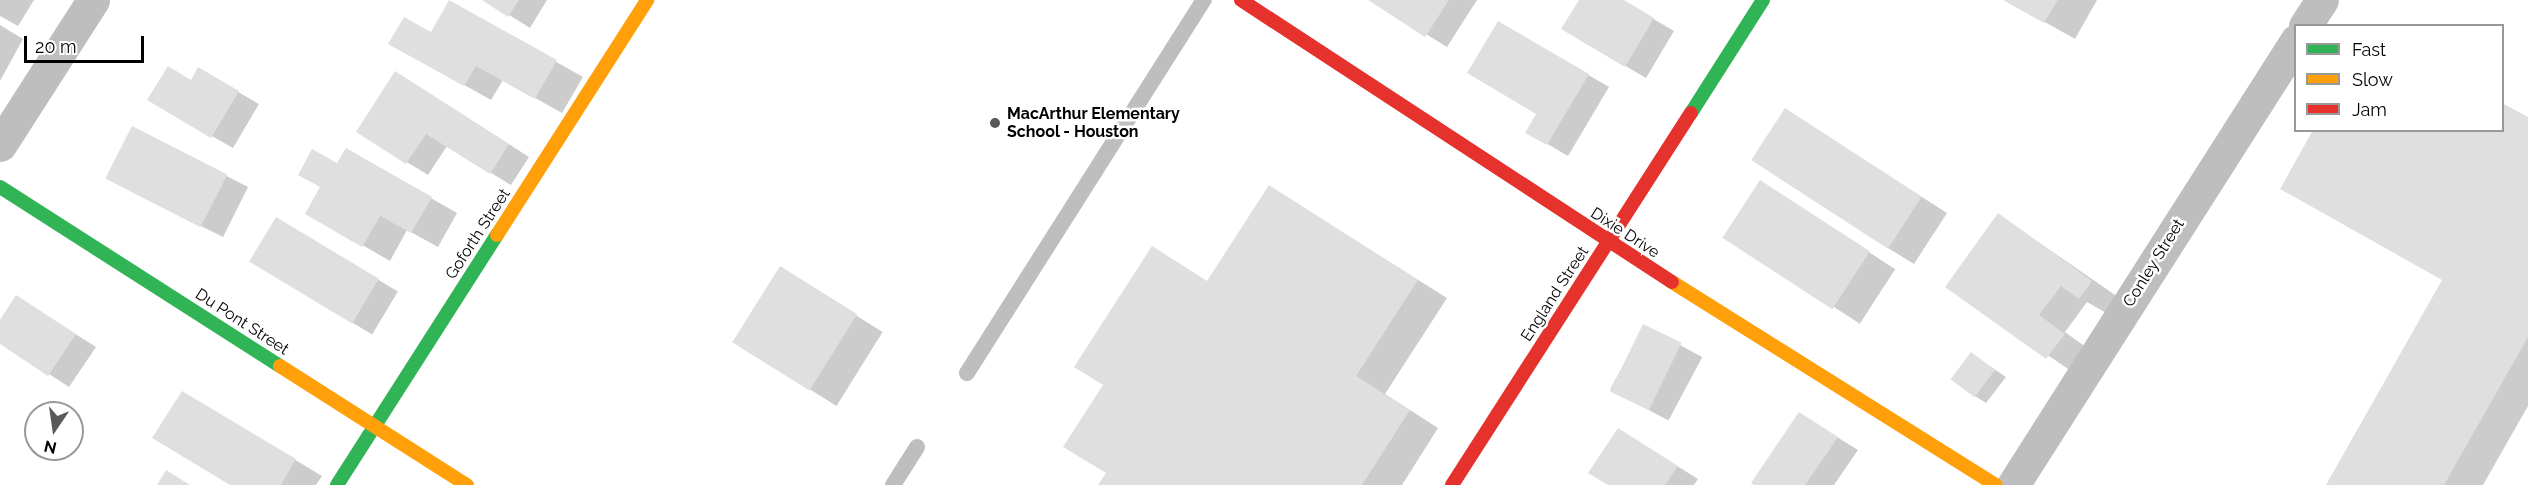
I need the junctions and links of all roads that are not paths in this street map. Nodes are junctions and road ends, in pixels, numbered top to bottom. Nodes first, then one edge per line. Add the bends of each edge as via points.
1 (93, 0) edge
2 (647, 0) edge
3 (1204, 0) edge
4 (1241, 0) edge
5 (1763, 0) edge
6 (2322, 0) edge
7 (2306, 24) edge
8 (2294, 43) edge
9 (0, 145) edge
10 (0, 187) edge
11 (1608, 242) junction
12 (967, 373) dead end
13 (374, 426) junction
14 (917, 447) dead end
15 (337, 485) edge
16 (467, 485) edge
17 (893, 485) edge
18 (1452, 485) edge
19 (1996, 485) edge
20 (2013, 485) edge

1 - 9 street
2 - 13 street, Goforth Street
3 - 12 lane
4 - 11 street, Dixie Drive
5 - 11 street, England Street
6 - 7 street
8 - 20 street, Conley Street
10 - 13 street, Du Pont Street
11 - 18 street, England Street
11 - 19 street, Dixie Drive
13 - 15 street, Goforth Street
13 - 16 street, Du Pont Street
14 - 17 lane

